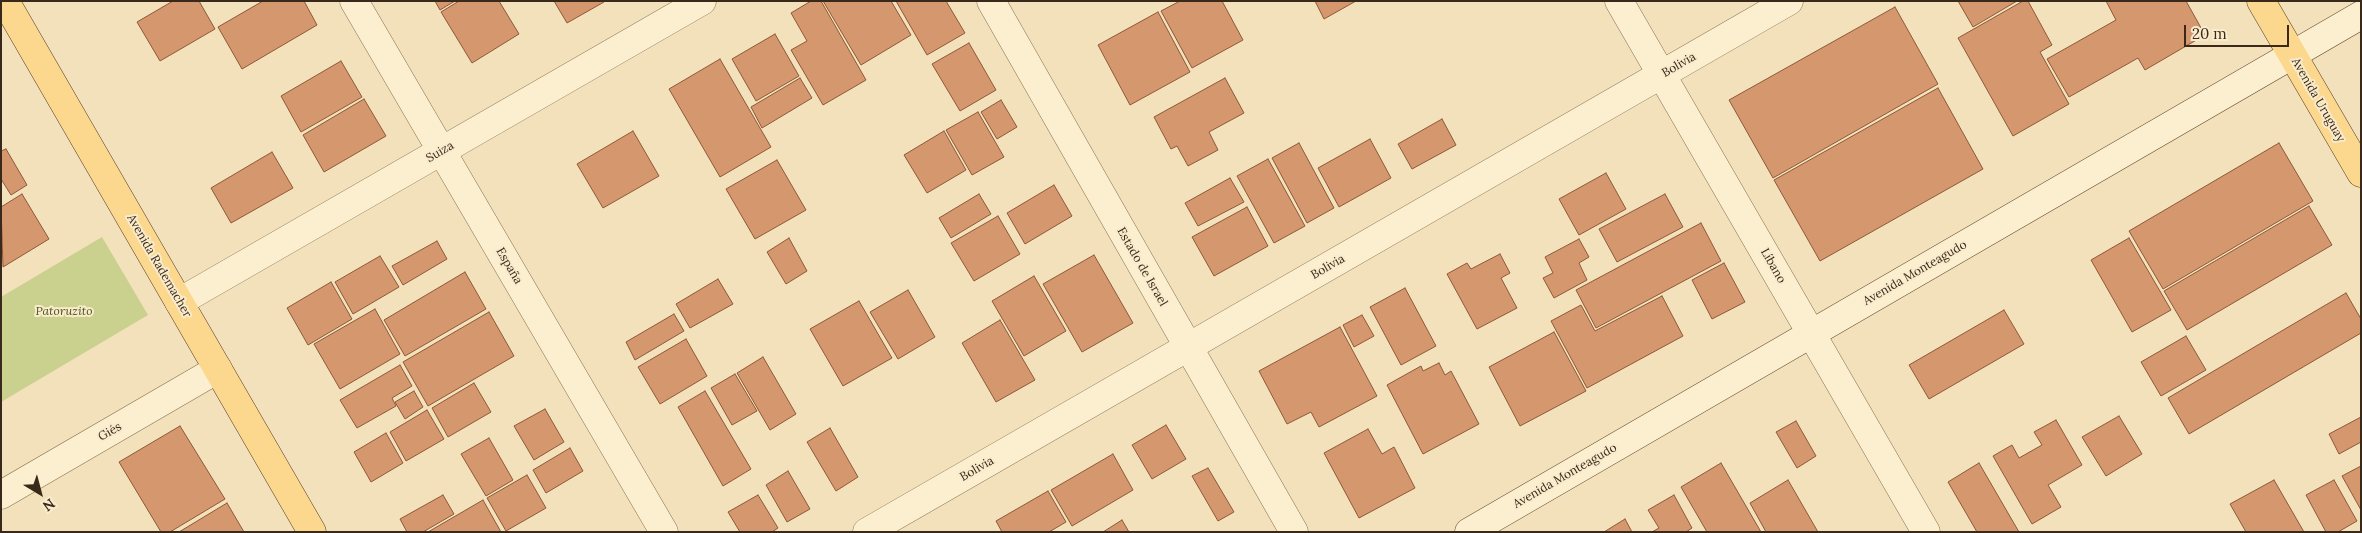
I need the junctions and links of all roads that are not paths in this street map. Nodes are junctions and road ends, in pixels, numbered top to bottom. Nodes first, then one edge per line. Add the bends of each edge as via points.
1 (354, 1) edge
2 (702, 1) edge
3 (991, 1) edge
4 (1619, 1) edge
5 (1789, 1) edge
6 (2261, 1) edge
7 (6, 9) edge
8 (2361, 15) edge
9 (2292, 55) junction
10 (1662, 75) junction
11 (442, 151) junction
12 (2361, 173) edge
13 (179, 302) junction
14 (1812, 333) junction
15 (1188, 347) junction
16 (218, 369) junction
17 (1, 495) edge
18 (312, 532) edge
19 (664, 532) edge
20 (868, 532) edge
21 (1294, 532) edge
22 (1469, 532) edge
23 (1926, 532) edge

1 - 11 street, España
2 - 11 street, Suiza
3 - 15 street, Estado de Israel
4 - 10 street, Líbano
5 - 10 street, Bolivia
6 - 9 main road, Avenida Uruguay
7 - 13 main road, Avenida Rademacher
8 - 9 street, Avenida Monteagudo
9 - 12 main road, Avenida Uruguay
9 - 14 street, Avenida Monteagudo
10 - 14 street, Líbano
10 - 15 street, Bolivia
11 - 13 street, Suiza
11 - 19 street, España
13 - 16 main road, Avenida Rademacher
14 - 22 street, Avenida Monteagudo
14 - 23 street, Líbano
15 - 20 street, Bolivia
15 - 21 street, Estado de Israel
16 - 17 street, Giés
16 - 18 main road, Avenida Rademacher

